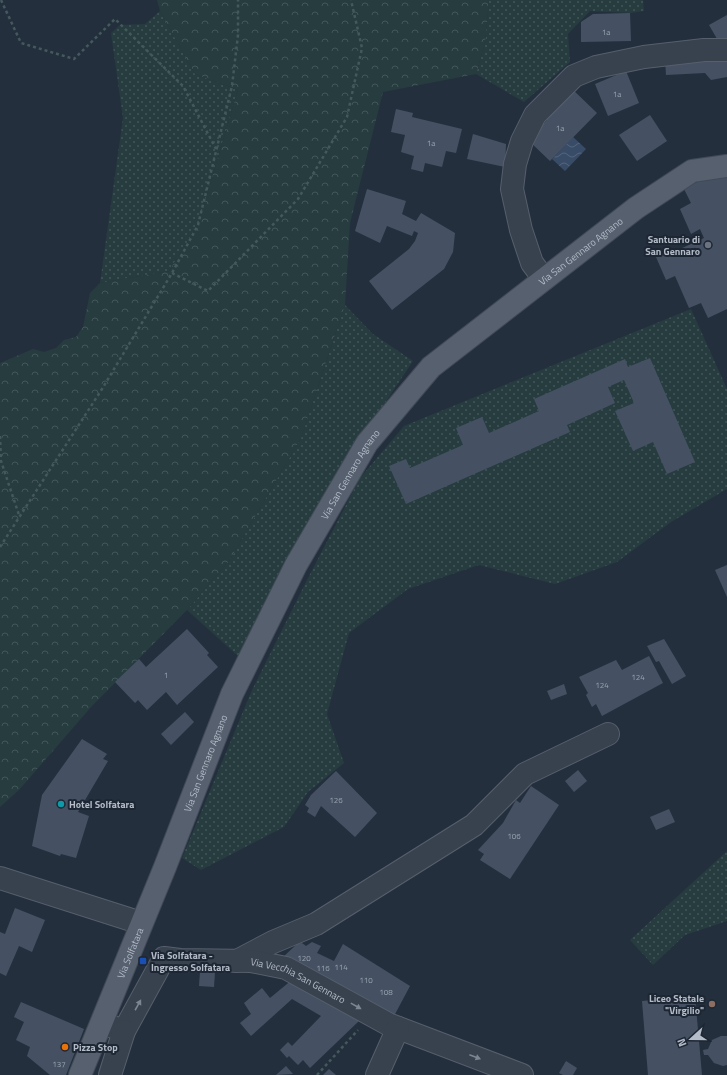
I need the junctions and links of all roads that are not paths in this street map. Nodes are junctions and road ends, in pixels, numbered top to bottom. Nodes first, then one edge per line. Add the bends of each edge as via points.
1 (727, 50) edge
2 (727, 166) edge
3 (544, 279) junction
4 (608, 734) dead end
5 (0, 878) edge
6 (141, 923) junction
7 (236, 962) junction
8 (102, 1023) junction
9 (398, 1028) junction
10 (124, 1031) junction
11 (80, 1075) edge
12 (110, 1075) edge
13 (377, 1075) edge
14 (522, 1075) edge

1 - 3 street via 644,57 596,67 574,76 534,116 514,164 512,189 521,230 532,263
2 - 3 main road, Via San Gennaro Agnano via 692,171 636,208
3 - 6 main road, Via San Gennaro Agnano via 431,367 367,443 296,565 232,694
4 - 7 street via 525,774 474,825 316,924 273,942
5 - 6 street, Via Solfatara
6 - 8 main road, Via Solfatara
7 -> 9 street, Via Vecchia San Gennaro via 251,961 286,968
10 -> 7 street, Via Vecchia San Gennaro via 164,958
8 - 10 street
8 - 11 main road, Via Solfatara
9 - 13 street
9 -> 14 street, Via Vecchia San Gennaro
10 - 12 street

